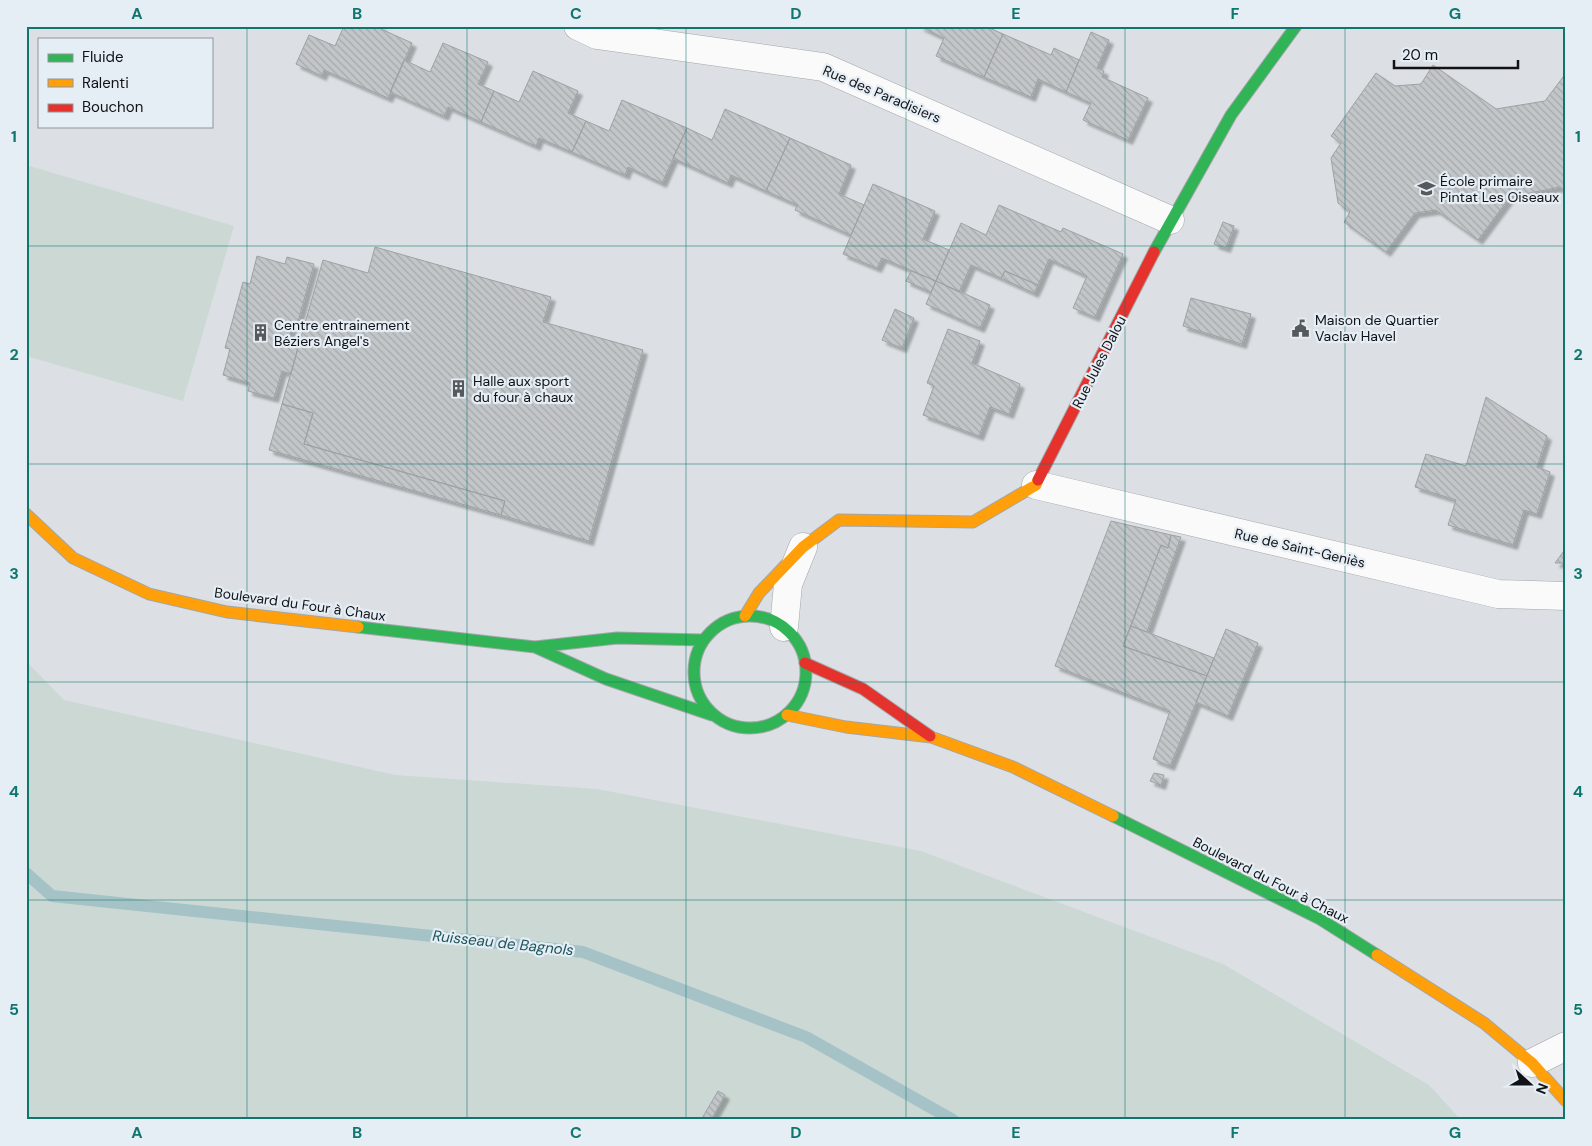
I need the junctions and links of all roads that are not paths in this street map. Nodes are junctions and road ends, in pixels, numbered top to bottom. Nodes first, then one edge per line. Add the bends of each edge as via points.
1 (578, 26) edge
2 (1296, 26) edge
3 (1170, 220) junction
4 (1036, 485) junction
5 (26, 514) edge
6 (803, 547) junction
7 (1566, 596) edge
8 (745, 616) junction
9 (784, 627) junction
10 (703, 640) junction
11 (535, 648) junction
12 (805, 663) junction
13 (787, 715) junction
14 (712, 716) junction
15 (931, 737) junction
16 (1566, 1046) edge
17 (1532, 1063) junction
18 (1566, 1101) edge

1 - 3 street, Rue des Paradisiers via 597,35 824,67
2 - 3 street, Rue Jules Dalou via 1231,115
3 - 4 street, Rue Jules Dalou
4 - 6 street via 973,522 839,520
4 - 7 street, Rue de Saint-Geniès via 1498,594
5 - 11 street, Boulevard du Four à Chaux via 73,558 149,594 227,612
6 - 8 street via 759,593
6 - 9 street via 788,584
8 - 9 street via 758,616
8 - 10 street via 728,620
9 - 12 street via 802,650
10 - 11 street, Boulevard du Four à Chaux via 618,638
10 - 14 street via 693,671 695,688
11 - 14 street, Boulevard du Four à Chaux via 606,679
12 - 13 street via 805,682 799,700
12 - 15 street, Boulevard du Four à Chaux via 863,689
13 - 14 street via 774,724 750,728 726,724
13 - 15 street, Boulevard du Four à Chaux via 846,727
15 - 17 street, Boulevard du Four à Chaux via 1013,767 1320,919 1484,1023
16 - 17 street
17 - 18 street, Boulevard du Four à Chaux

